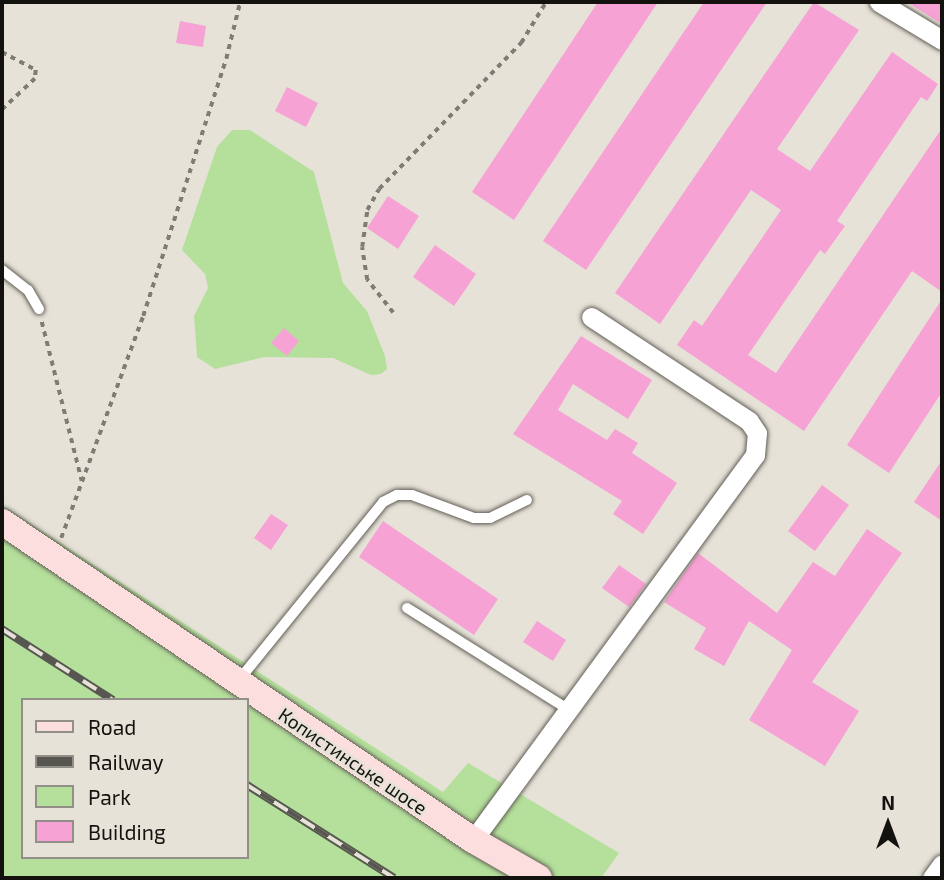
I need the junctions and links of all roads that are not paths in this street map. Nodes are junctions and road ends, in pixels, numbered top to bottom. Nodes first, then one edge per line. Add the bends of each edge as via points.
1 (879, 2) edge
2 (942, 40) edge
3 (2, 270) edge
4 (38, 309) road end
5 (591, 317) dead end
6 (527, 500) dead end
7 (2, 522) edge
8 (407, 608) dead end
9 (236, 683) junction
10 (566, 709) junction
11 (472, 840) junction
12 (942, 864) edge
13 (539, 878) edge
14 (932, 878) edge

1 - 2 street
3 - 4 lane via 28,290
5 - 10 street via 749,421 757,433 755,455
6 - 9 lane via 489,518 474,518 412,495 397,495 383,502
7 - 9 street, Копистинське шосе
8 - 10 lane
9 - 11 street, Копистинське шосе
10 - 11 street
11 - 13 street, Копистинське шосе
12 - 14 street

